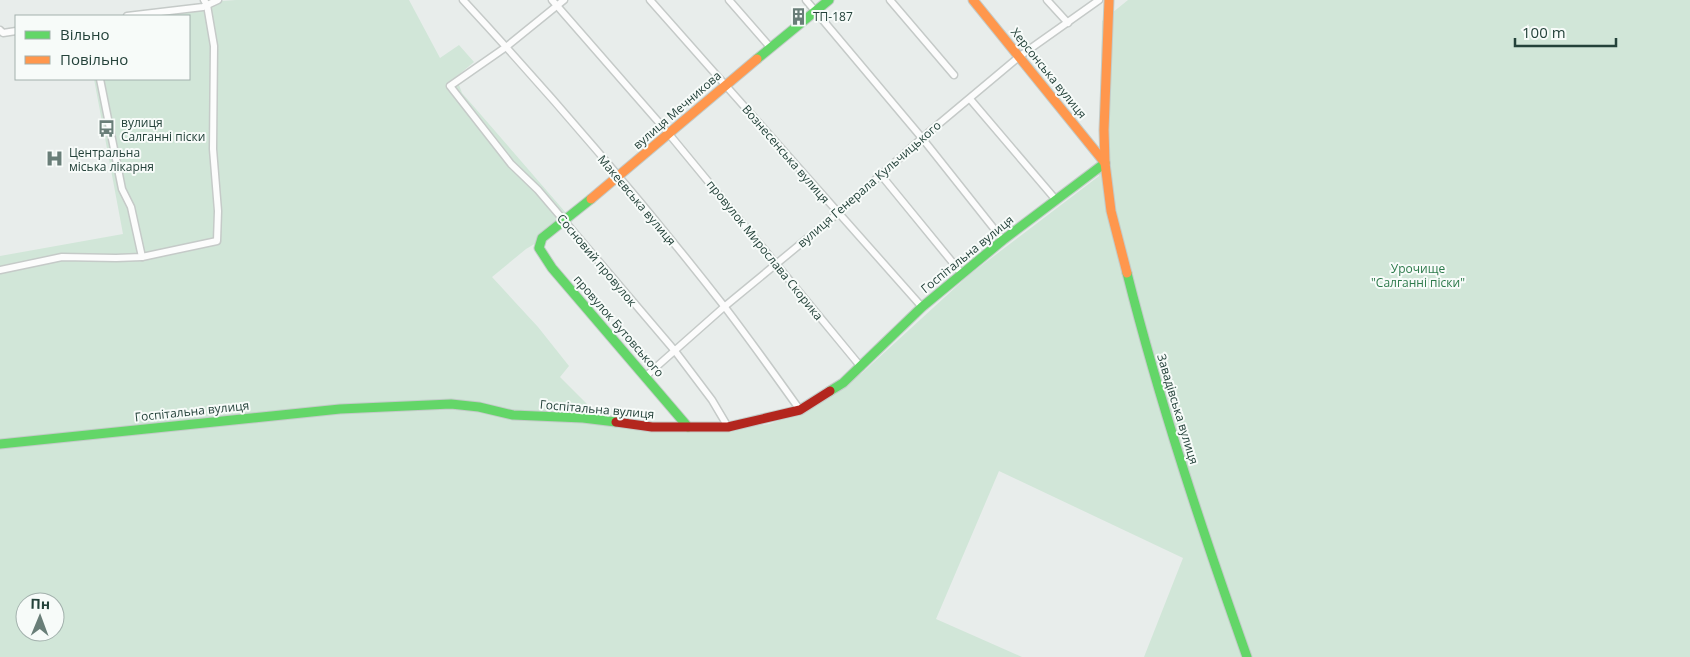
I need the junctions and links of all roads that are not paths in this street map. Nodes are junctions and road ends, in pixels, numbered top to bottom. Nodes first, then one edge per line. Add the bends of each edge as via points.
1 (218, 0) edge
2 (463, 0) edge
3 (552, 0) edge
4 (564, 0) edge
5 (650, 0) edge
6 (729, 0) edge
7 (806, 0) edge
8 (829, 0) edge
9 (890, 0) edge
10 (974, 0) edge
11 (1048, 0) edge
12 (1099, 0) edge
13 (1109, 0) edge
14 (206, 2) edge
15 (558, 6) junction
16 (816, 12) junction
17 (135, 15) edge
18 (1068, 23) junction
19 (0, 30) edge
20 (15, 31) edge
21 (506, 46) junction
22 (770, 47) junction
23 (1020, 56) junction
24 (954, 75) dead end
25 (100, 80) edge
26 (725, 85) junction
27 (970, 98) junction
28 (669, 134) junction
29 (922, 138) junction
30 (1105, 163) junction
31 (881, 175) junction
32 (619, 176) junction
33 (1056, 200) junction
34 (838, 213) junction
35 (565, 221) junction
36 (542, 238) joint
37 (1003, 240) junction
38 (142, 257) junction
39 (776, 263) junction
40 (0, 270) edge
41 (962, 274) junction
42 (724, 307) junction
43 (922, 307) junction
44 (675, 351) junction
45 (861, 367) junction
46 (646, 376) junction
47 (800, 410) junction
48 (688, 427) junction
49 (728, 427) junction
50 (0, 444) edge
51 (1248, 657) edge

1 - 14 street
2 - 21 street, Макеєвська вулиця
3 - 15 street, провулок Мирослава Скорика
4 - 15 street
5 - 26 street, Вознесенська вулиця
6 - 22 street
7 - 16 street
8 - 16 street, вулиця Мечникова
9 - 24 street
10 - 23 street, Херсонська вулиця
11 - 18 street
12 - 18 street, вулиця Генерала Кульчицького
13 - 30 street, Завадівська вулиця
14 - 17 street via 203,7
14 - 38 street via 214,46 216,241
15 - 21 street
15 - 28 street, провулок Мирослава Скорика
16 - 22 street, вулиця Мечникова
16 - 29 street
18 - 23 street, вулиця Генерала Кульчицького
19 - 20 street via 3,33
21 - 32 street, Макеєвська вулиця
21 - 35 street, Сосновий провулок via 450,86 511,164
22 - 26 street, вулиця Мечникова
23 - 27 street, вулиця Генерала Кульчицького
23 - 30 street, Херсонська вулиця
25 - 38 street via 122,189 131,207
26 - 28 street, вулиця Мечникова
26 - 34 street, Вознесенська вулиця
27 - 29 street, вулиця Генерала Кульчицького
27 - 33 street
28 - 32 street, вулиця Мечникова
28 - 39 street, провулок Мирослава Скорика
29 - 31 street, вулиця Генерала Кульчицького
29 - 37 street
30 - 33 street, Госпітальна вулиця
30 - 51 street, Завадівська вулиця via 1111,211 1144,342 1202,529
31 - 34 street, вулиця Генерала Кульчицького
31 - 41 street
32 - 35 street, вулиця Мечникова
32 - 42 street, Макеєвська вулиця
33 - 37 street, Госпітальна вулиця
34 - 39 street, вулиця Генерала Кульчицького
34 - 43 street, Вознесенська вулиця
35 - 36 street, вулиця Мечникова
35 - 44 street, Сосновий провулок
36 - 46 street, провулок Бутовського via 540,248 552,268
37 - 41 street, Госпітальна вулиця
38 - 40 street via 62,257
39 - 42 street, вулиця Генерала Кульчицького
39 - 45 street, провулок Мирослава Скорика
41 - 43 street, Госпітальна вулиця
42 - 44 street, вулиця Генерала Кульчицького
42 - 47 street, Макеєвська вулиця
43 - 45 street, Госпітальна вулиця
44 - 46 street, вулиця Генерала Кульчицького
44 - 49 street, Сосновий провулок
45 - 47 street, Госпітальна вулиця via 843,383
46 - 48 street, провулок Бутовського
47 - 49 street, Госпітальна вулиця
48 - 49 street, Госпітальна вулиця
48 - 50 street, Госпітальна вулиця via 513,415 451,404 340,409

